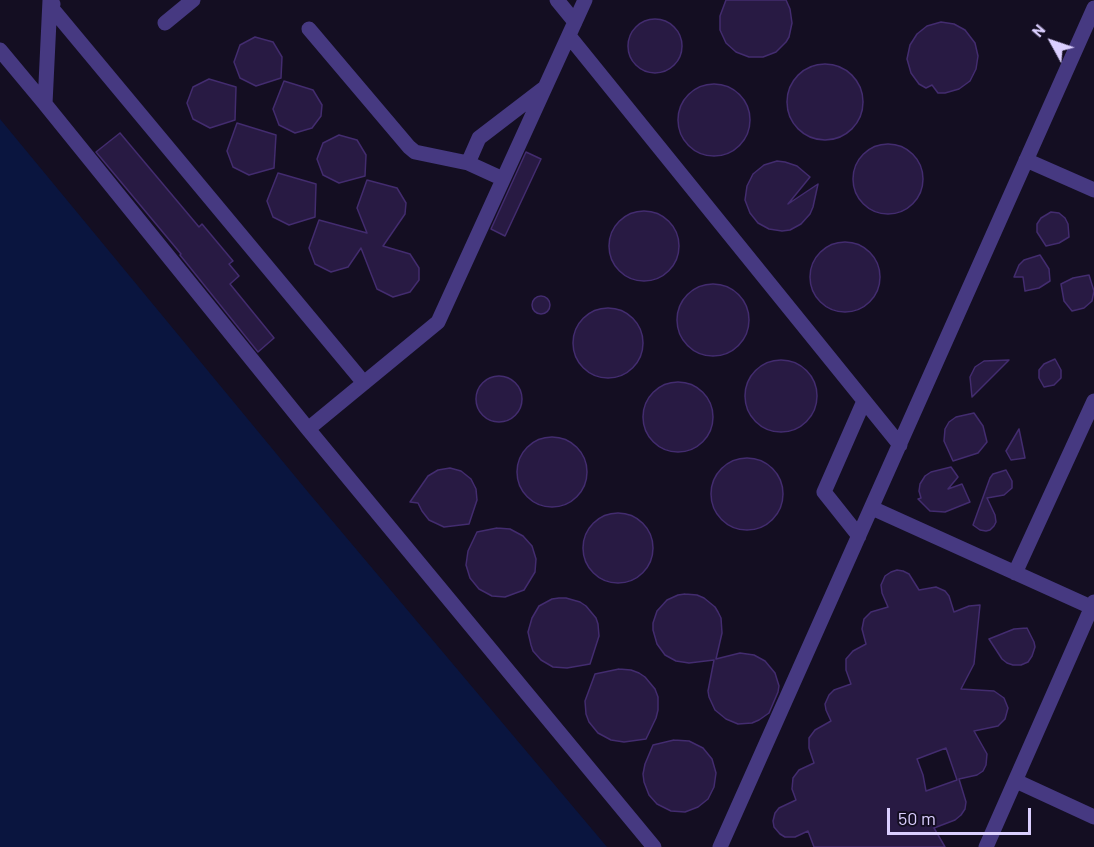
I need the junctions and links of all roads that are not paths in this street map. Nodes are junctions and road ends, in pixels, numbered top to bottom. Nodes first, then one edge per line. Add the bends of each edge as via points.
1 (193, 0) edge
2 (557, 0) edge
3 (585, 0) edge
4 (53, 2) edge
5 (1094, 8) edge
6 (575, 22) junction
7 (165, 23) dead end
8 (309, 28) dead end
9 (568, 36) junction
10 (0, 50) edge
11 (546, 86) junction
12 (45, 105) junction
13 (1026, 160) junction
14 (468, 163) junction
15 (503, 179) junction
16 (1094, 190) edge
17 (364, 383) junction
18 (864, 401) junction
19 (1094, 401) edge
20 (308, 429) junction
21 (900, 444) junction
22 (872, 508) junction
23 (859, 536) junction
24 (1015, 573) junction
25 (1093, 604) edge
26 (1016, 782) junction
27 (1094, 817) edge
28 (654, 847) edge
29 (720, 847) edge
30 (986, 847) edge

1 - 7 lane
2 - 6 lane
3 - 6 lane
4 - 12 lane
4 - 17 lane
5 - 13 lane
6 - 9 lane
8 - 14 lane via 409,147 415,152
9 - 11 lane
9 - 18 lane
10 - 12 lane
11 - 14 lane via 478,138
11 - 15 lane
12 - 20 lane
13 - 16 lane
13 - 21 lane
14 - 15 lane
15 - 17 lane via 438,322
17 - 20 lane
18 - 21 lane
18 - 23 lane via 824,492
19 - 24 lane
20 - 28 lane
21 - 22 lane
22 - 23 lane
22 - 24 lane
23 - 29 lane
24 - 25 lane
25 - 26 lane
26 - 27 lane
26 - 30 lane

